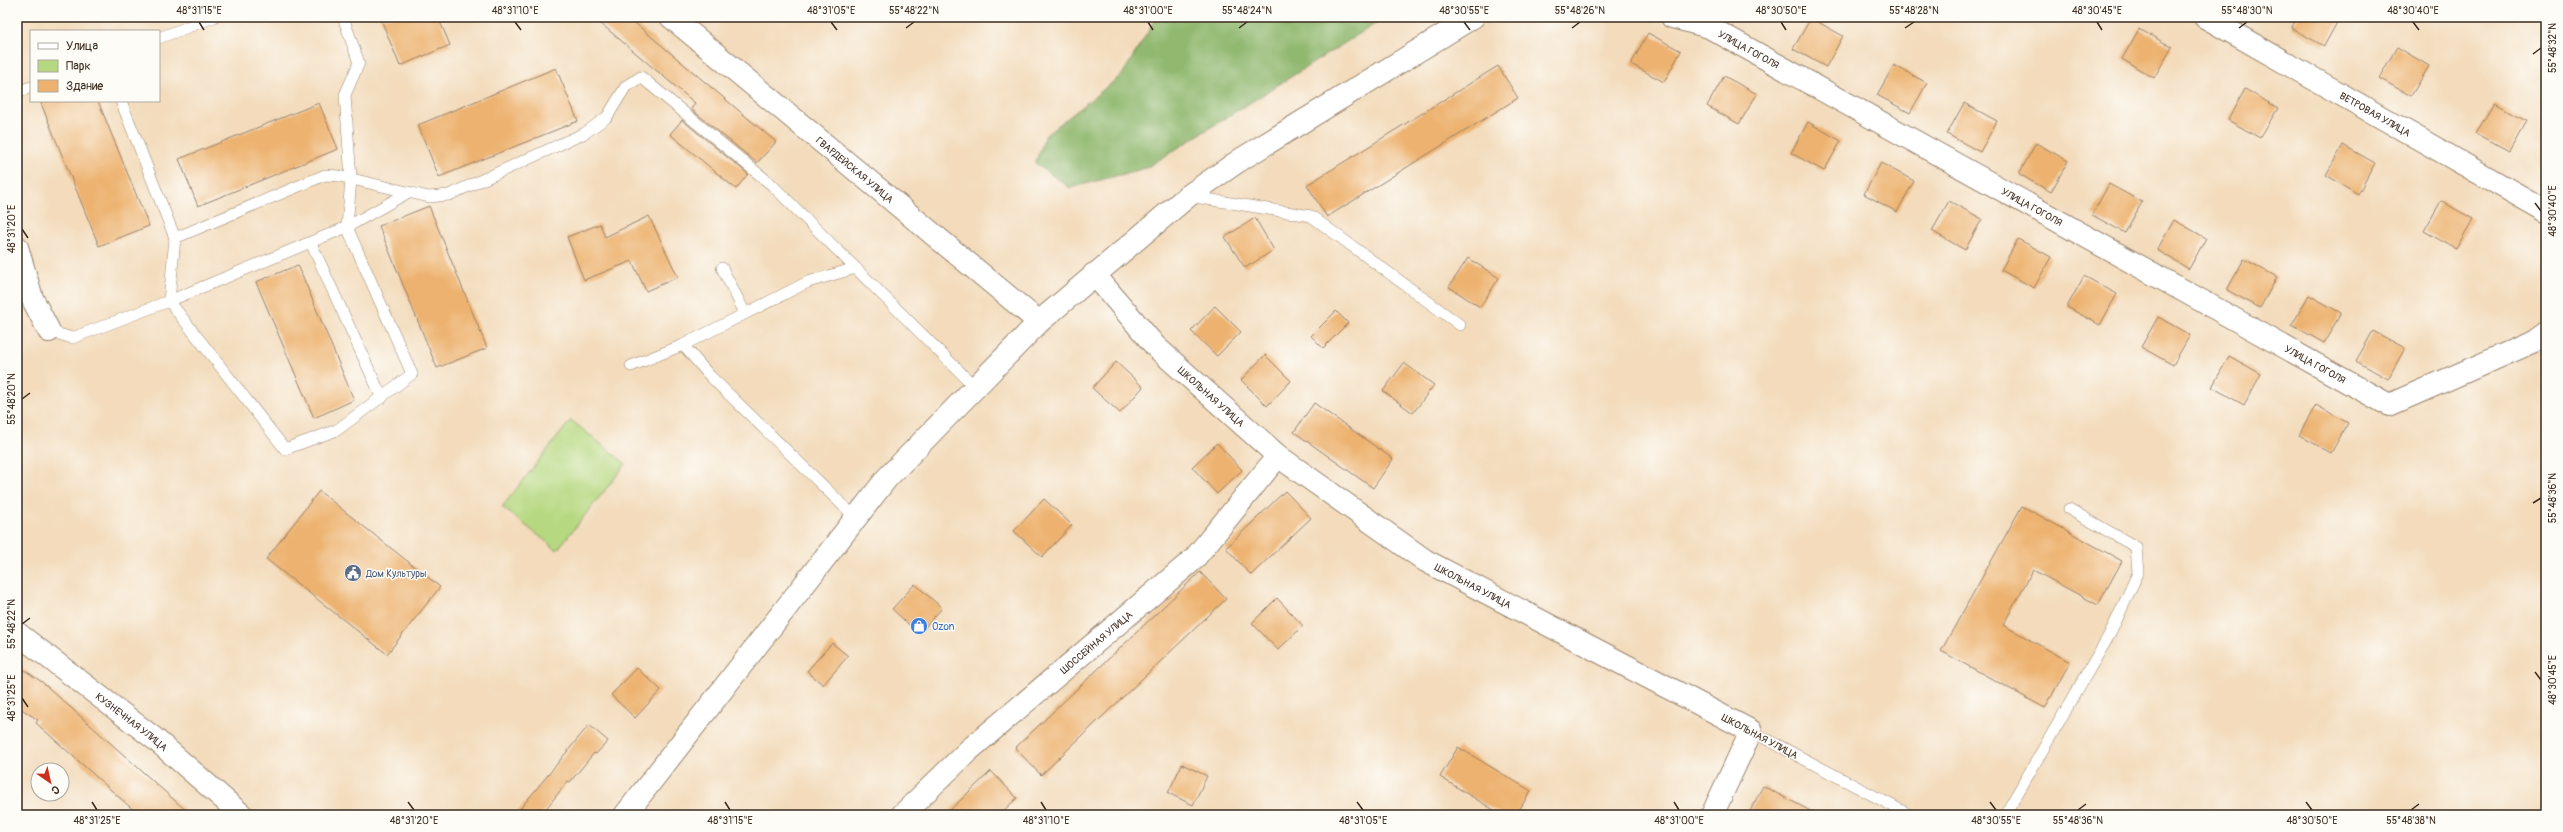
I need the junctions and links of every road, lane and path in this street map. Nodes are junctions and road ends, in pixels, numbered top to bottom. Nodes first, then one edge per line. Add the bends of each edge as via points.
1 (214, 17) edge
2 (343, 17) edge
3 (671, 17) edge
4 (1473, 17) edge
5 (1672, 17) edge
6 (2204, 17) edge
7 (160, 38) edge
8 (30, 87) edge
9 (17, 92) edge
10 (121, 102) edge
11 (351, 179) junction
12 (408, 192) junction
13 (1188, 196) junction
14 (2546, 212) edge
15 (347, 227) junction
16 (175, 238) junction
17 (311, 243) junction
18 (17, 247) edge
19 (722, 268) dead end
20 (856, 268) junction
21 (1094, 274) junction
22 (168, 301) junction
23 (744, 313) junction
24 (1039, 322) junction
25 (1460, 325) dead end
26 (49, 332) joint
27 (2546, 333) edge
28 (683, 345) junction
29 (631, 366) dead end
30 (974, 386) junction
31 (382, 398) junction
32 (1278, 456) junction
33 (2069, 509) dead end
34 (856, 518) junction
35 (17, 633) edge
36 (1751, 731) junction
37 (242, 815) edge
38 (625, 815) edge
39 (902, 815) edge
40 (1712, 815) edge
41 (1910, 815) edge
42 (2005, 815) edge

1 - 7 lane
2 - 11 lane via 359,63 345,95
3 - 24 street, ГВАРДЕЙСКАЯ УЛИЦА
4 - 13 street via 1240,160
5 - 27 street, УЛИЦА ГОГОЛЯ via 1709,27 2389,405 2535,341
6 - 14 street, ВЕТРОВАЯ УЛИЦА
8 - 9 lane
10 - 16 lane
11 - 12 lane
11 - 15 lane
11 - 16 lane via 325,175
12 - 15 lane
12 - 20 lane via 429,197 449,195 585,133 607,117 626,86 641,77 772,185
13 - 21 street
13 - 25 lane via 1311,216
15 - 17 lane
15 - 31 lane via 412,374
16 - 22 lane
17 - 22 lane
17 - 31 lane
18 - 26 street via 32,298
19 - 23 lane
20 - 23 lane via 808,282
20 - 30 lane
21 - 24 street
21 - 32 street, ШКОЛЬНАЯ УЛИЦА via 1156,347
22 - 26 lane via 72,338
22 - 31 lane via 285,449 337,430
23 - 28 lane
24 - 30 street
28 - 29 lane
28 - 34 lane via 710,376
30 - 34 street via 887,478
32 - 36 street, ШКОЛЬНАЯ УЛИЦА via 1426,561
32 - 39 street, ШОССЕЙНАЯ УЛИЦА via 1194,559 969,750
33 - 42 lane via 2136,547 2138,573 2111,632
34 - 38 street
35 - 37 street, КУЗНЕЧНАЯ УЛИЦА via 155,739
36 - 40 street
36 - 41 lane, ШКОЛЬНАЯ УЛИЦА

